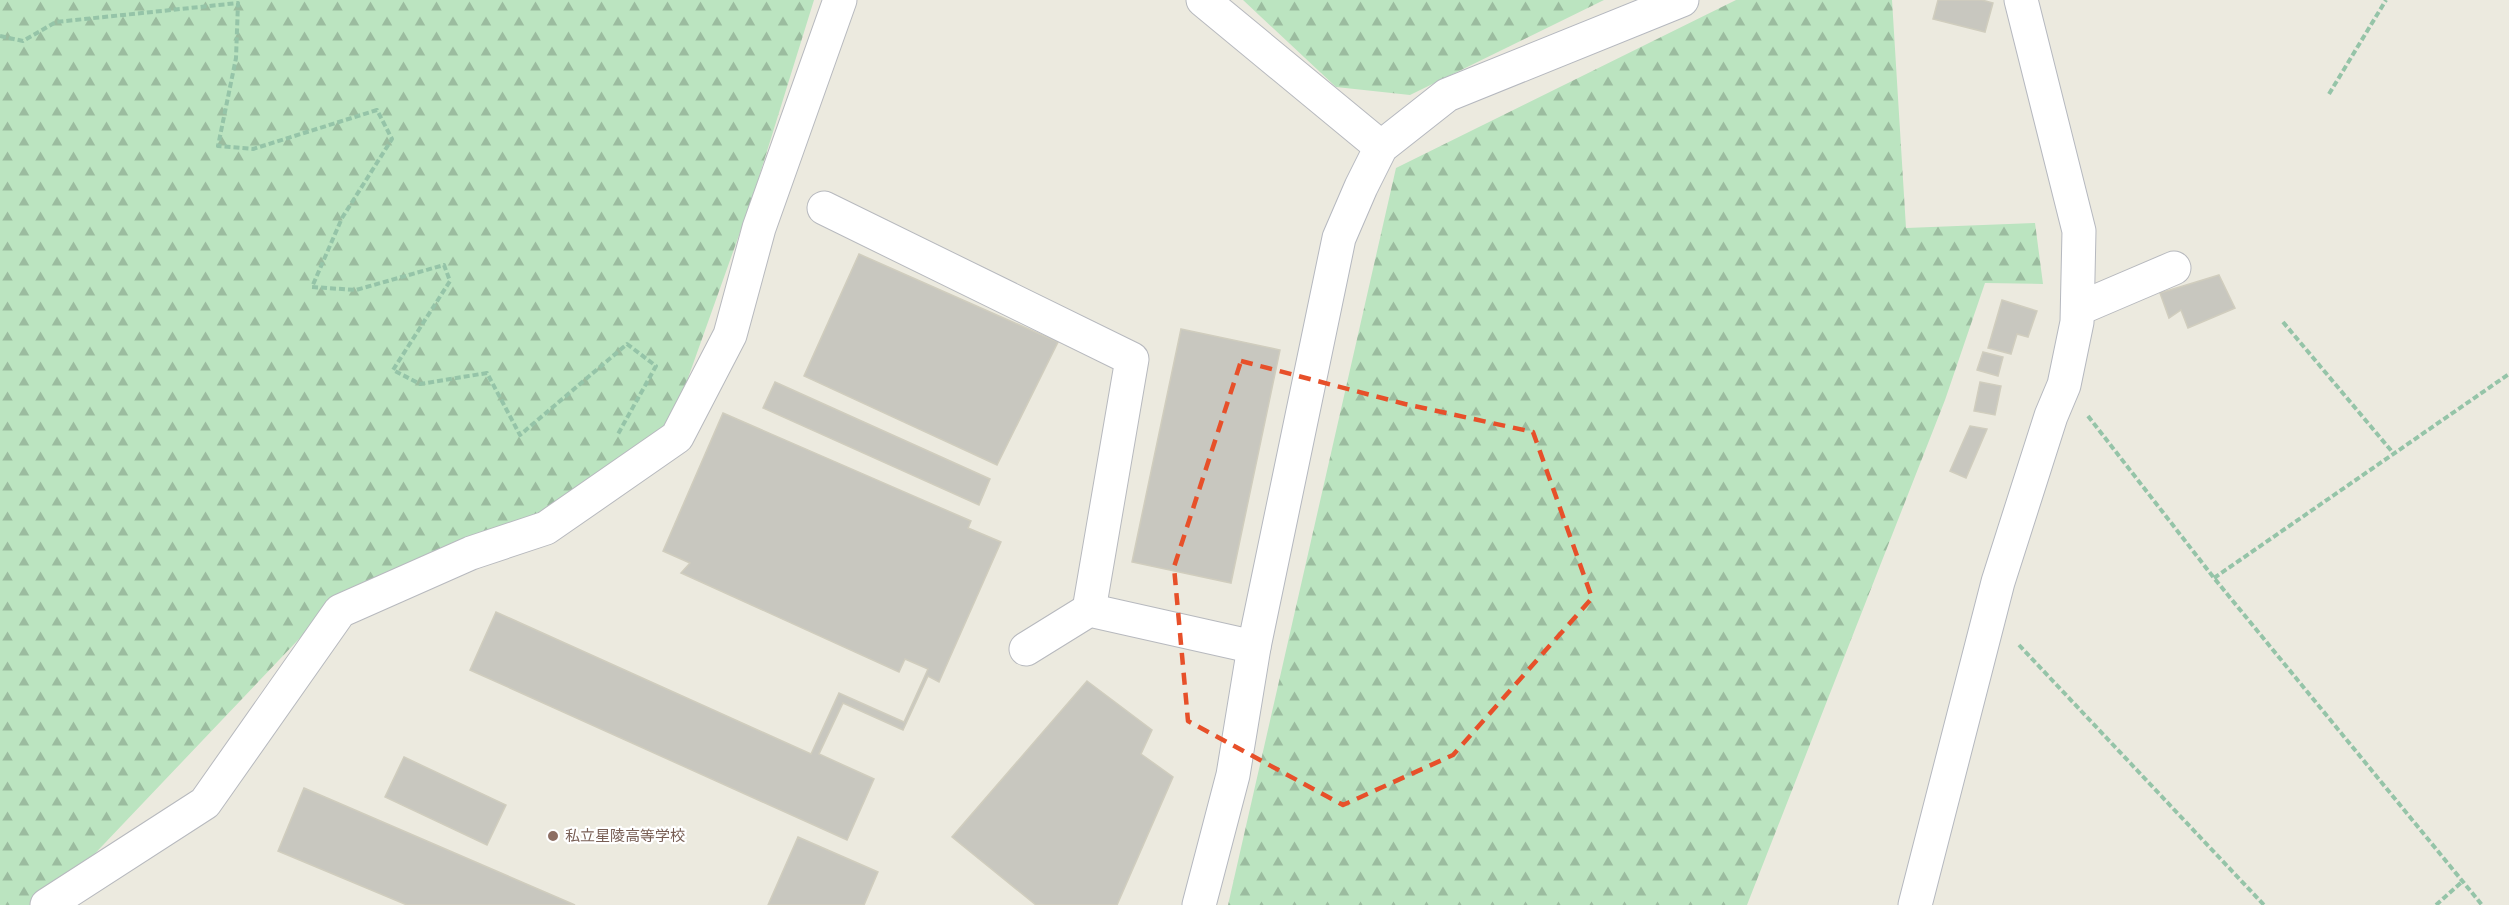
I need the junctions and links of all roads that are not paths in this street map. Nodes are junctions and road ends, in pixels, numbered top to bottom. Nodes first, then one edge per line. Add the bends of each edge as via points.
1 (840, 0) edge
2 (1203, 0) edge
3 (1682, 0) edge
4 (2021, 0) edge
5 (1381, 147) junction
6 (824, 208) dead end
7 (2174, 268) dead end
8 (2078, 309) junction
9 (1089, 610) junction
10 (1254, 647) junction
11 (1026, 649) dead end
12 (47, 905) edge
13 (1199, 905) edge
14 (1915, 905) edge

1 - 12 street via 759,228 730,335 677,437 546,528 471,553 340,611 205,803
2 - 5 street
3 - 5 street via 1447,96
4 - 8 street via 2079,231
5 - 10 street via 1339,238
6 - 9 street via 1132,359
7 - 8 street
8 - 14 street via 2064,385 1990,614
9 - 10 street
9 - 11 street
10 - 13 street via 1233,775

